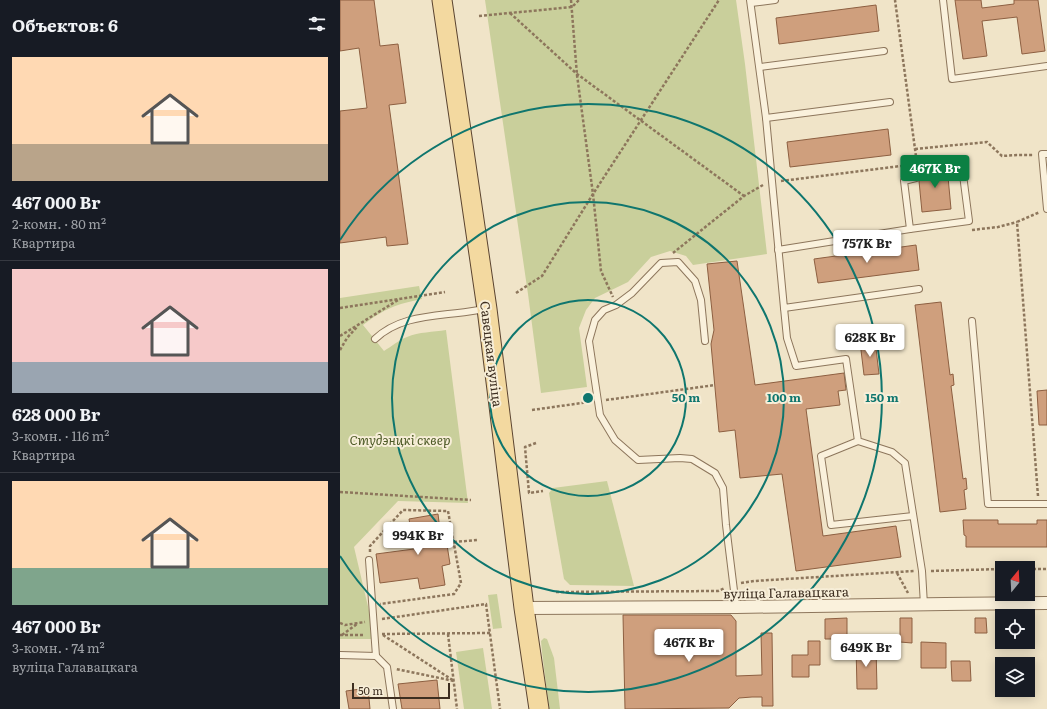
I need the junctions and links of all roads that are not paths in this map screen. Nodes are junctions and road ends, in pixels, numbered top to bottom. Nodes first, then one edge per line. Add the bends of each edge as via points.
1 (442, 0) edge
2 (775, 0) edge
3 (943, 0) edge
4 (751, 2) edge
5 (884, 51) dead end
6 (1047, 66) edge
7 (760, 67) junction
8 (890, 102) dead end
9 (766, 118) junction
10 (1045, 154) edge
11 (963, 175) dead end
12 (916, 178) dead end
13 (1047, 209) edge
14 (910, 229) junction
15 (778, 250) junction
16 (919, 290) dead end
17 (784, 308) junction
18 (487, 309) junction
19 (972, 321) dead end
20 (375, 339) dead end
21 (705, 341) dead end
22 (858, 441) junction
23 (1047, 504) edge
24 (913, 516) junction
25 (370, 560) road end
26 (1047, 603) edge
27 (924, 605) junction
28 (736, 607) junction
29 (524, 608) junction
30 (340, 655) edge
31 (376, 656) junction
32 (393, 709) edge
33 (539, 709) edge

1 - 18 main road, Савецкая вуліца
2 - 4 lane
3 - 6 lane via 952,79
4 - 7 lane
5 - 7 lane
7 - 9 lane
8 - 9 lane
9 - 15 lane
10 - 13 lane
11 - 14 lane via 969,221
12 - 14 lane via 904,181
14 - 15 lane
15 - 17 lane
16 - 17 lane
17 - 22 lane via 787,338 796,366 846,359
18 - 20 lane via 410,319 393,326
18 - 29 main road, Савецкая вуліца
19 - 23 lane via 988,504
21 - 28 lane via 701,300 695,280 678,262 661,263 632,293 604,310 595,320 589,341 600,415 616,440 638,460 692,459 715,474 723,488
22 - 24 lane via 892,452 905,463
22 - 24 lane via 821,456 831,524
24 - 27 lane via 922,571
25 - 31 lane
26 - 27 street, вуліца Галавацкага
27 - 28 street, вуліца Галавацкага
28 - 29 street, вуліца Галавацкага
29 - 33 main road, Савецкая вуліца
30 - 31 lane
31 - 32 lane via 386,667

